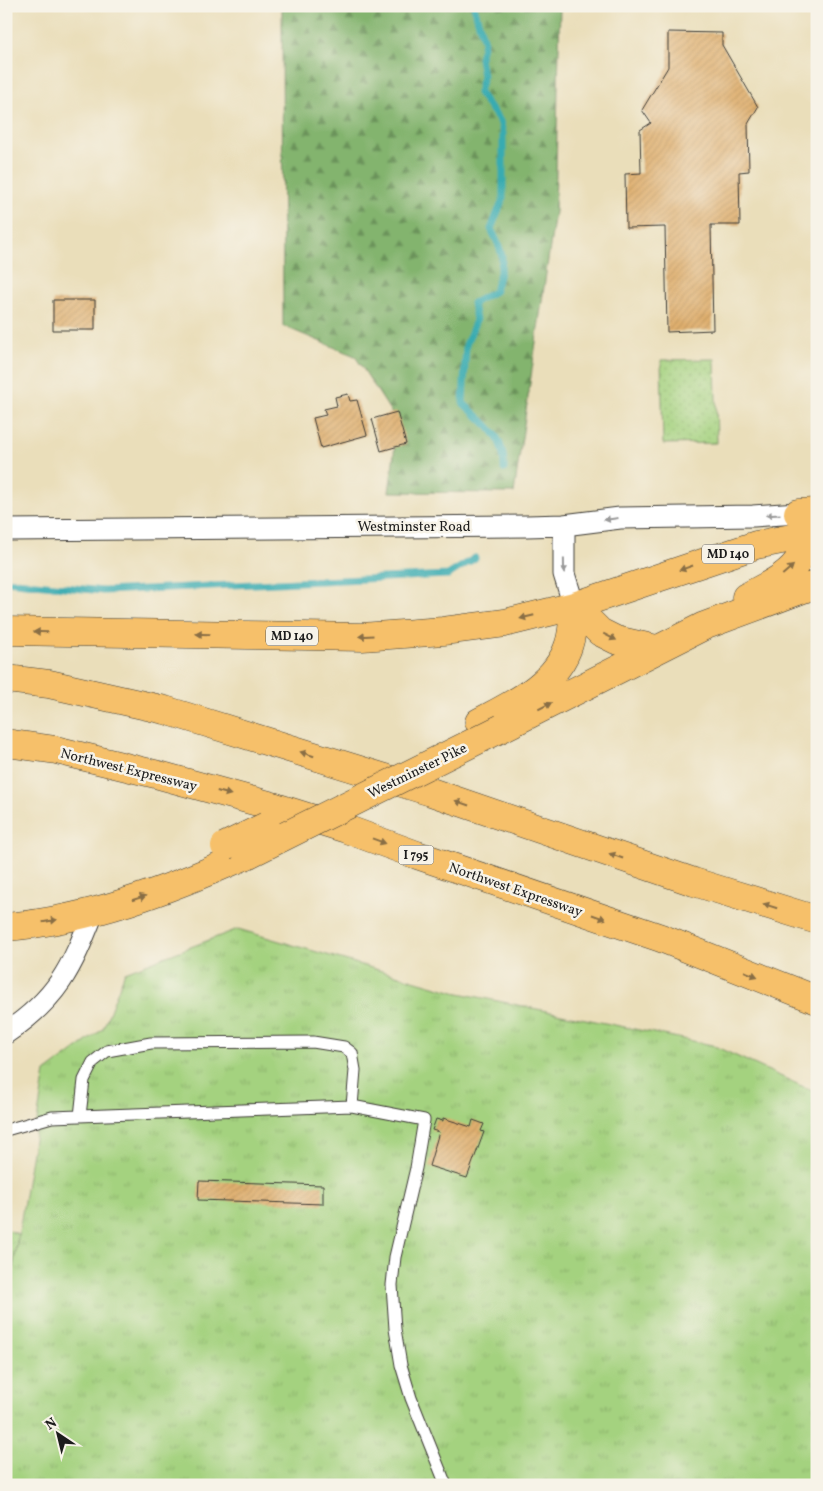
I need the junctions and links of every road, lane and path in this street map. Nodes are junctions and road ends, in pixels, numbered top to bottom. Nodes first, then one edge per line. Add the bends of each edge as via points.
1 (809, 523) edge
2 (564, 525) junction
3 (6, 530) edge
4 (817, 584) edge
5 (574, 606) junction
6 (704, 626) junction
7 (6, 631) edge
8 (656, 650) junction
9 (6, 679) edge
10 (490, 725) junction
11 (6, 743) edge
12 (93, 913) junction
13 (817, 920) edge
14 (6, 927) edge
15 (817, 1000) edge
16 (6, 1033) edge
17 (352, 1106) junction
18 (80, 1116) junction
19 (6, 1130) edge
20 (446, 1485) edge

1 -> 2 street, Westminster Road via 753,516 620,518
1 -> 5 highway, MD 140 via 756,545
6 -> 1 highway via 792,567 802,555
2 - 3 street, Westminster Road
2 -> 5 street via 564,574
4 - 6 highway, Westminster Pike
5 -> 7 highway, MD 140 via 505,623 362,637
5 -> 8 highway via 600,632 616,640
5 - 10 highway via 570,644 561,664 544,682
6 - 8 highway, Westminster Pike
10 -> 8 highway, Westminster Pike
13 -> 9 highway via 694,882 431,792 165,710 49,684
10 - 12 highway, Westminster Pike, bridge via 236,850 196,877
11 -> 15 highway, Northwest Expressway / I 795 via 56,750 159,775 302,815 661,938
14 -> 12 highway, Westminster Pike
12 - 16 street via 66,975 46,1001
17 - 18 lane
17 - 18 lane via 355,1070 352,1053 344,1047 313,1042 151,1043 107,1050 93,1062 84,1080
17 - 20 lane via 424,1120 392,1285 401,1365
18 - 19 lane via 52,1117

